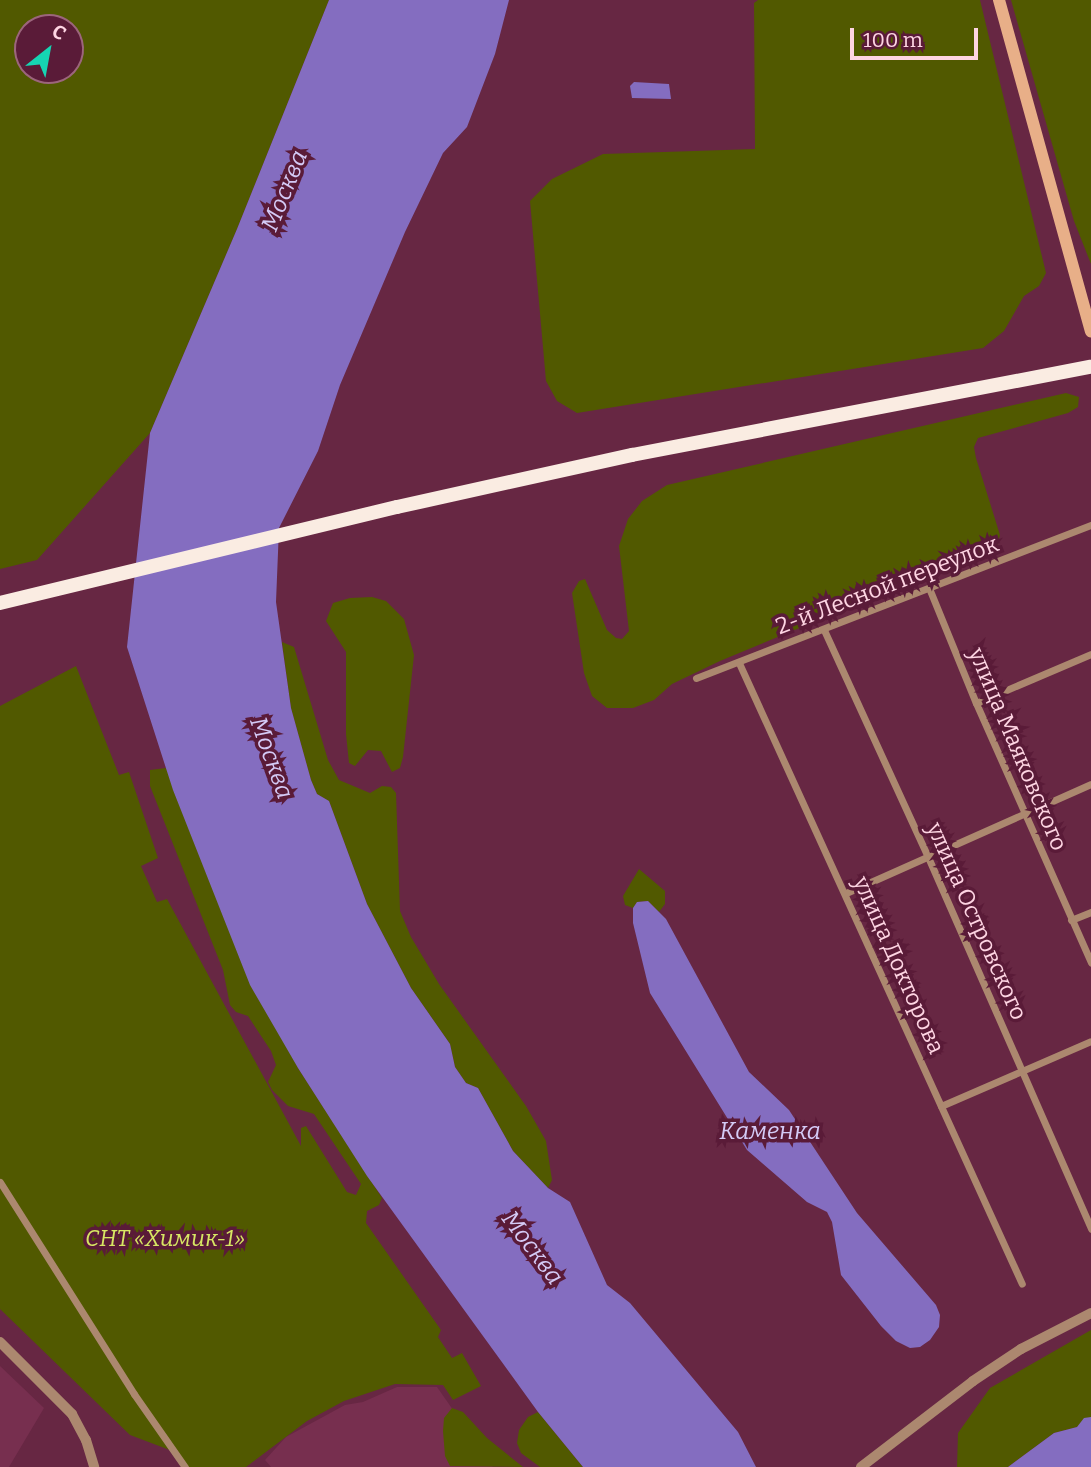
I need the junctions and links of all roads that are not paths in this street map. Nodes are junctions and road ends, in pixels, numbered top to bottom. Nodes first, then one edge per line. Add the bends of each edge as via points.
1 (999, 0) edge
2 (1091, 331) edge
3 (1091, 367) edge
4 (1091, 525) edge
5 (929, 588) junction
6 (6, 601) edge
7 (824, 630) junction
8 (1091, 654) edge
9 (739, 663) junction
10 (696, 678) dead end
11 (976, 703) junction
12 (1091, 784) edge
13 (1026, 814) junction
14 (928, 857) junction
15 (846, 893) junction
16 (1091, 912) edge
17 (1071, 920) junction
18 (1091, 963) edge
19 (1091, 1041) edge
20 (1021, 1071) junction
21 (941, 1106) junction
22 (0, 1182) edge
23 (1091, 1229) edge
24 (1022, 1284) dead end
25 (1091, 1313) edge
26 (0, 1342) edge
27 (94, 1467) edge
28 (185, 1467) edge
29 (861, 1467) edge

1 - 2 main road
3 - 6 highway via 632,455
4 - 5 street, 2-й Лесной переулок
5 - 7 street, 2-й Лесной переулок
5 - 11 street, улица Маяковского
7 - 9 street, 2-й Лесной переулок
7 - 14 street, улица Островского
8 - 11 street
9 - 10 street, 2-й Лесной переулок
9 - 15 street, улица Докторова
11 - 13 street, улица Маяковского
12 - 13 street
13 - 14 street
13 - 17 street, улица Маяковского
14 - 15 street
14 - 20 street, улица Островского
15 - 21 street, улица Докторова
16 - 17 street
17 - 18 street, улица Маяковского
19 - 20 street
20 - 21 street
20 - 23 street, улица Островского
21 - 24 street, улица Докторова
22 - 28 street
25 - 29 street via 1021,1349
26 - 27 street via 72,1415

